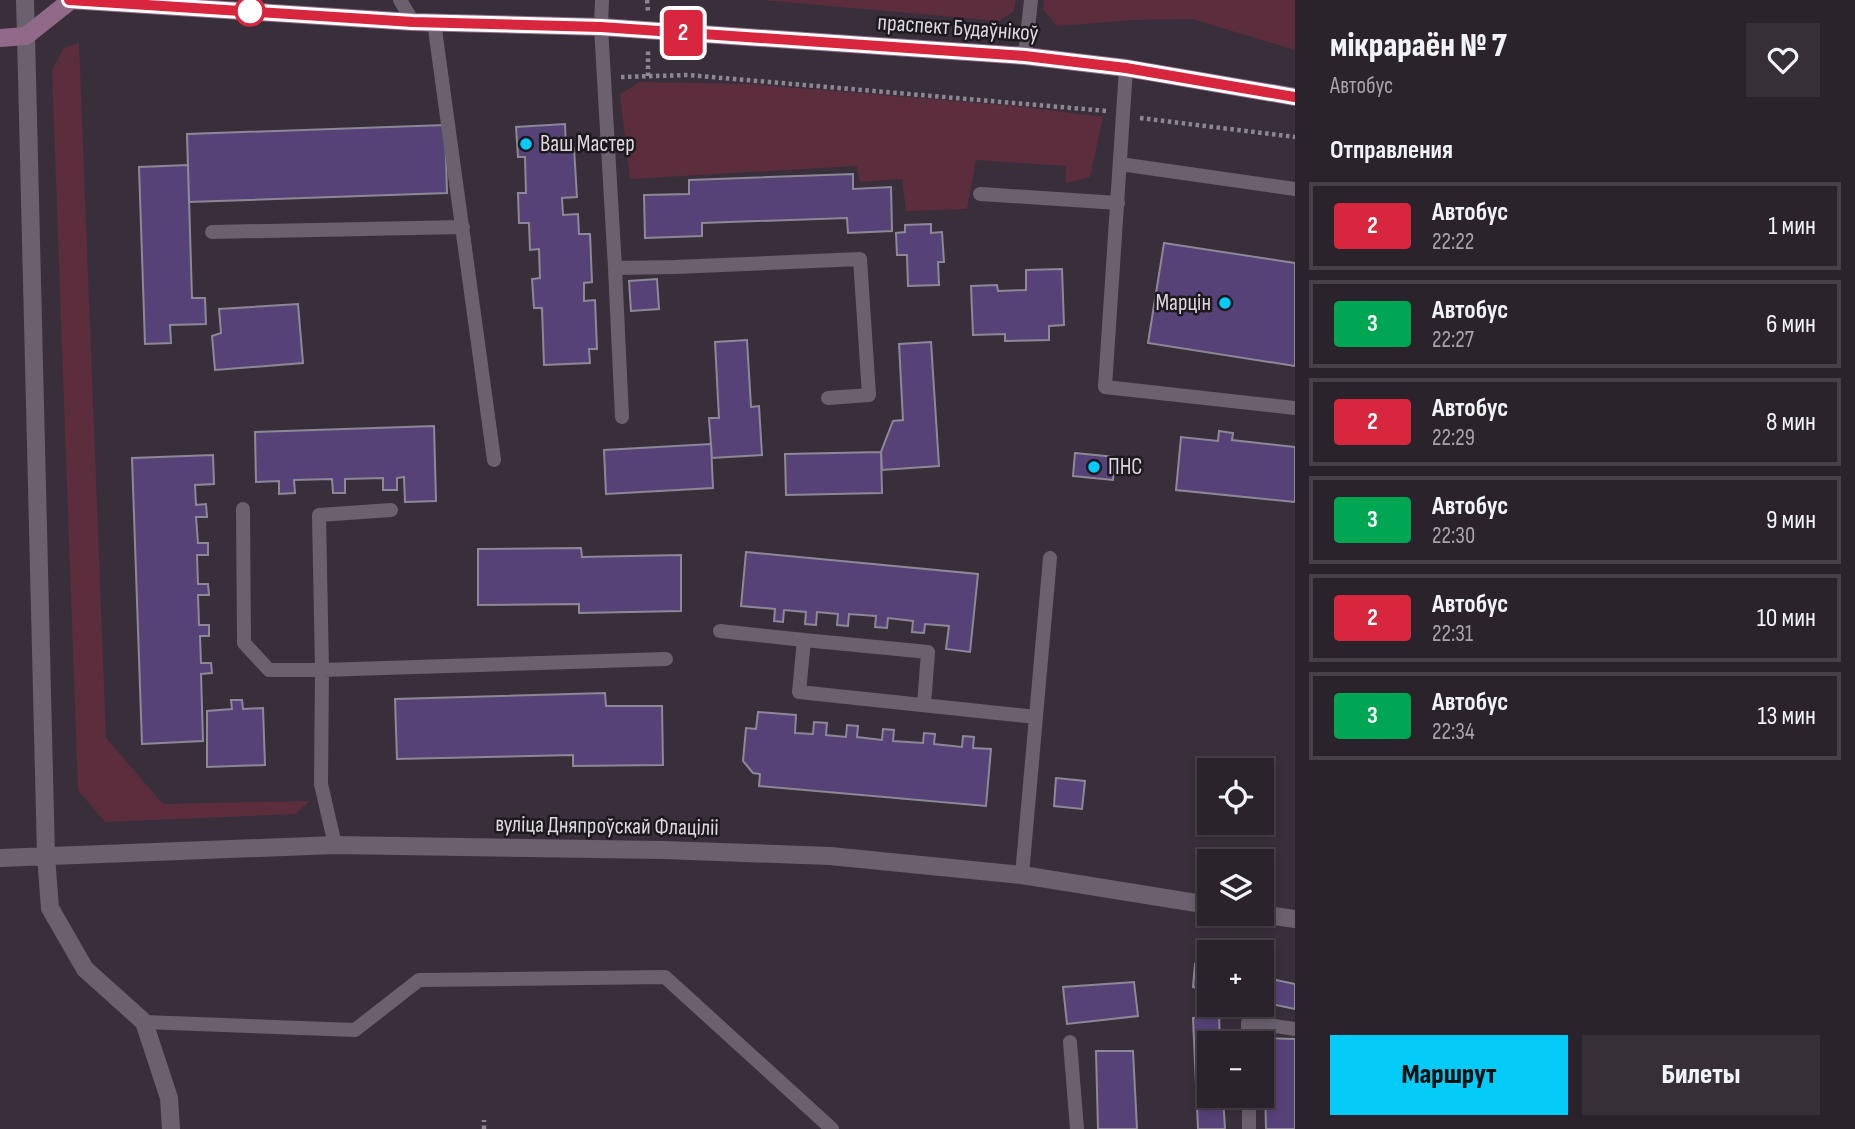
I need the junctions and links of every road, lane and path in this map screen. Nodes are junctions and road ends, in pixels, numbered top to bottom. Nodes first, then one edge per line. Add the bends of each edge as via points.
1 (25, 0) edge
2 (69, 0) edge
3 (400, 0) edge
4 (602, 0) edge
5 (1031, 0) edge
6 (413, 22) junction
7 (434, 22) junction
8 (601, 27) junction
9 (26, 36) junction
10 (0, 38) edge
11 (1025, 56) junction
12 (1126, 68) junction
13 (604, 77) junction
14 (1295, 97) edge
15 (1124, 116) junction
16 (1295, 137) edge
17 (1121, 164) junction
18 (1295, 189) edge
19 (980, 194) dead end
20 (1118, 203) junction
21 (463, 227) junction
22 (212, 232) dead end
23 (615, 268) junction
24 (828, 398) dead end
25 (1295, 408) edge
26 (622, 416) dead end
27 (494, 460) dead end
28 (243, 509) dead end
29 (391, 510) dead end
30 (1050, 558) dead end
31 (720, 631) dead end
32 (804, 640) junction
33 (666, 659) dead end
34 (322, 670) junction
35 (924, 705) junction
36 (1036, 717) junction
37 (335, 845) junction
38 (46, 856) junction
39 (0, 858) edge
40 (1023, 875) junction
41 (1197, 903) edge
42 (1274, 916) edge
43 (1295, 919) edge
44 (144, 1023) junction
45 (1295, 1029) edge
46 (1248, 1031) edge
47 (1070, 1042) dead end
48 (1249, 1108) edge
49 (484, 1120) dead end
50 (171, 1129) edge
51 (484, 1129) edge
52 (832, 1129) edge
53 (1077, 1129) edge
54 (1249, 1129) edge

1 - 9 street
2 - 6 main road, праспект Будаўнікоў
2 - 9 main road, праспект Будаўнікоў
3 - 6 lane
4 - 8 lane
5 - 11 lane
6 - 7 main road, праспект Будаўнікоў
7 - 8 main road, праспект Будаўнікоў
7 - 21 lane
8 - 11 main road, праспект Будаўнікоў
8 - 13 lane
9 - 10 main road
9 - 38 street
11 - 12 main road, праспект Будаўнікоў
12 - 14 main road, праспект Будаўнікоў
12 - 15 lane
13 - 15 path via 688,75 1102,110
13 - 23 lane
15 - 16 path
15 - 17 lane
17 - 18 lane
17 - 20 lane
19 - 20 lane
20 - 25 lane via 1105,387
21 - 22 lane
21 - 27 lane
23 - 24 lane via 860,259 869,395
23 - 26 lane
28 - 34 lane via 244,643 270,670
29 - 34 lane via 319,515
30 - 36 lane
31 - 32 lane
32 - 35 lane via 928,652
32 - 35 lane via 799,692
33 - 34 lane
34 - 37 lane via 321,784
35 - 36 lane
36 - 40 lane
37 - 38 street, вуліца Дняпроўскай Флаціліі
37 - 40 street, вуліца Дняпроўскай Флаціліі via 830,856
38 - 39 street, вуліца Дняпроўскай Флаціліі
38 - 44 street via 50,908 85,969
40 - 41 street, вуліца Дняпроўскай Флаціліі
42 - 43 street
44 - 50 street via 169,1098
44 - 52 lane via 355,1030 419,980 665,977
45 - 46 lane via 1248,1022
47 - 53 lane
48 - 54 lane
49 - 51 path

